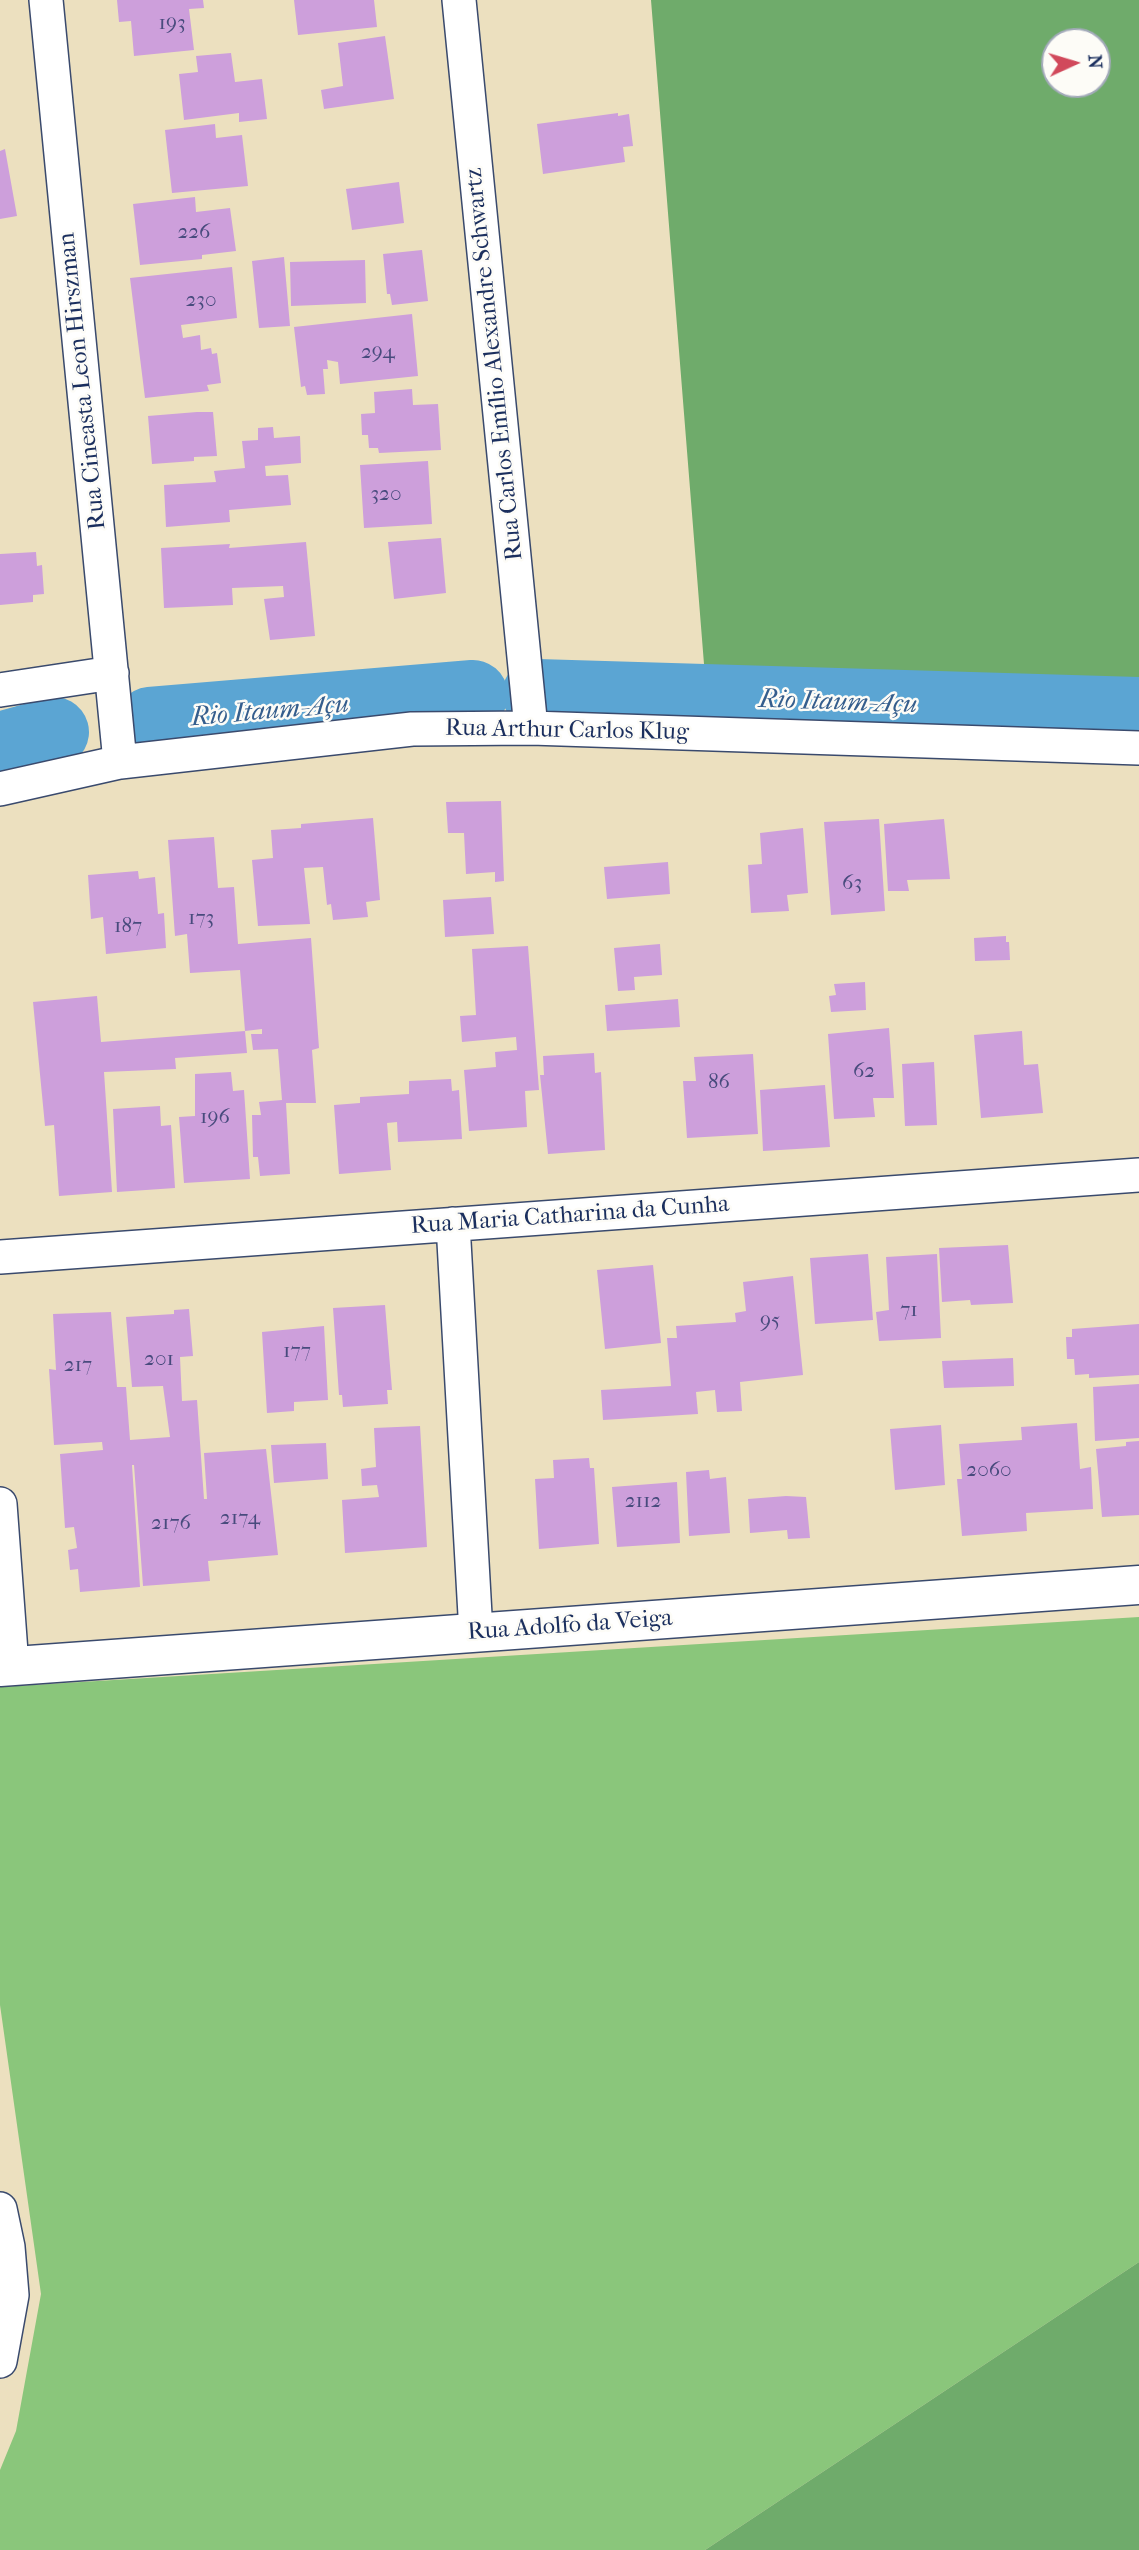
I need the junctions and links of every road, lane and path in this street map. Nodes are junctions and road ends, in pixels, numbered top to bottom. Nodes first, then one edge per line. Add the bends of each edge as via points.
1 (46, 0) edge
2 (459, 0) edge
3 (112, 673) junction
4 (0, 690) edge
5 (531, 728) junction
6 (1139, 748) edge
7 (120, 762) junction
8 (0, 789) edge
9 (1139, 1175) edge
10 (453, 1224) junction
11 (0, 1257) edge
12 (0, 1504) edge
13 (1139, 1585) edge
14 (476, 1633) junction
15 (6, 1667) edge
16 (0, 2209) edge
17 (0, 2361) edge

1 - 3 street, Rua Cineasta Leon Hirszman
2 - 5 street, Rua Carlos Emílio Alexandre Schwartz
3 - 4 street
3 - 7 street, Rua Cineasta Leon Hirszman
5 - 6 street, Rua Arthur Carlos Klug
5 - 7 street, Rua Arthur Carlos Klug via 412,729
7 - 8 street, Rua Arthur Carlos Klug
9 - 10 street, Rua Maria Catharina da Cunha
10 - 11 street, Rua Maria Catharina da Cunha
10 - 14 street
12 - 15 street
13 - 14 street, Rua Adolfo da Veiga
14 - 15 street, Rua Adolfo da Veiga
16 - 17 street via 12,2295

